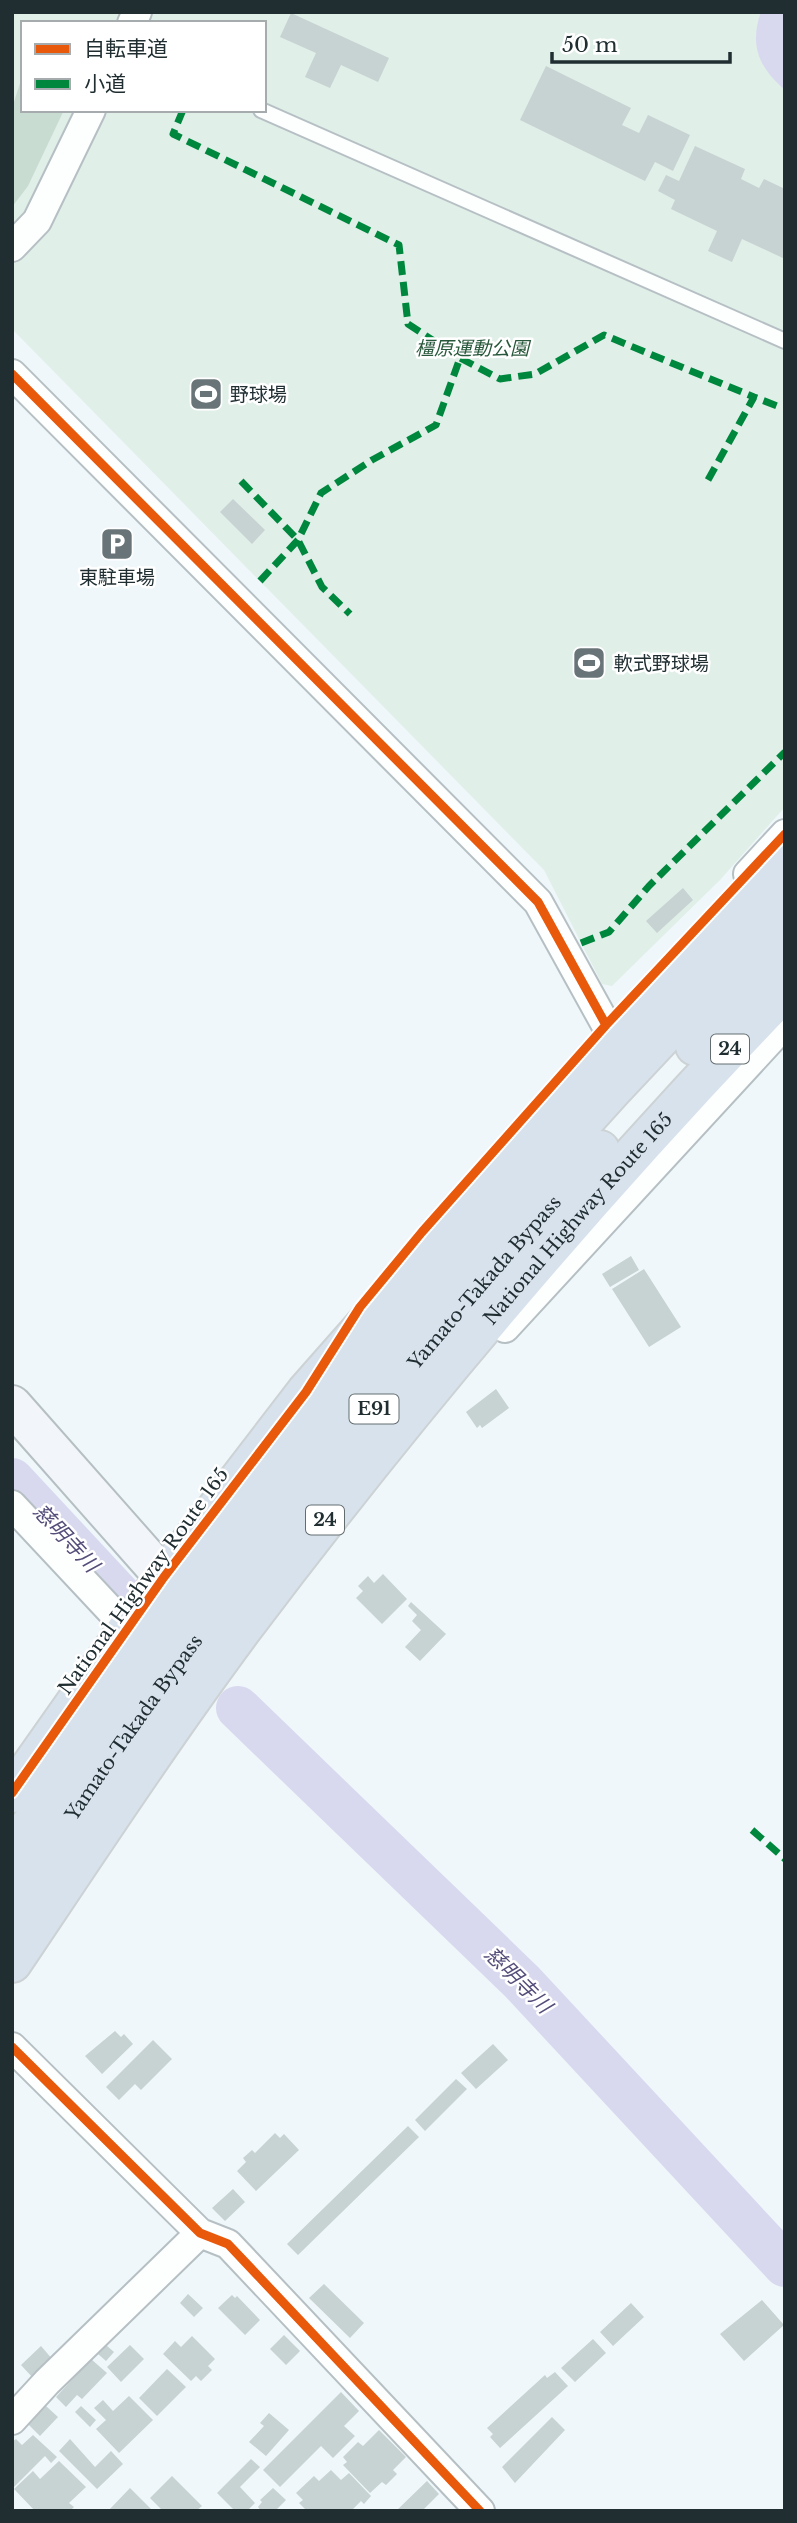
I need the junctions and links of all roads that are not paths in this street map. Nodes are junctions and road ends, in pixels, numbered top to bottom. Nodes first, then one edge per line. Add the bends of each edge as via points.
1 (90, 112) edge
2 (266, 112) edge
3 (12, 247) edge
4 (785, 341) edge
5 (12, 374) edge
6 (785, 834) edge
7 (785, 861) edge
8 (785, 906) edge
9 (785, 951) edge
10 (785, 991) edge
11 (785, 1024) edge
12 (608, 1037) junction
13 (12, 1405) edge
14 (368, 1465) junction
15 (12, 1505) edge
16 (164, 1577) junction
17 (129, 1630) junction
18 (12, 1793) edge
19 (12, 1852) edge
20 (12, 1907) edge
21 (12, 1962) edge
22 (12, 2047) edge
23 (200, 2233) junction
24 (12, 2420) edge
25 (480, 2511) edge

1 - 3 street via 37,221
2 - 4 lane
5 - 12 street via 538,902
6 - 12 street
7 - 12 highway, National Highway Route 165
8 - 19 highway, Yamato-Takada Bypass / E91 via 479,1237 352,1385 113,1704
9 - 20 highway, Yamato-Takada Bypass / E91 via 500,1261 375,1409 138,1717
10 - 14 highway, National Highway Route 165 / 24 via 674,1106 500,1304
11 - 14 street via 516,1317
12 - 16 highway, National Highway Route 165 via 306,1392
13 - 16 street
14 - 21 highway, National Highway Route 165 / 24 via 241,1631
15 - 17 street
16 - 17 highway, National Highway Route 165
17 - 18 highway, National Highway Route 165
22 - 23 street
23 - 24 street
23 - 25 street via 228,2244

